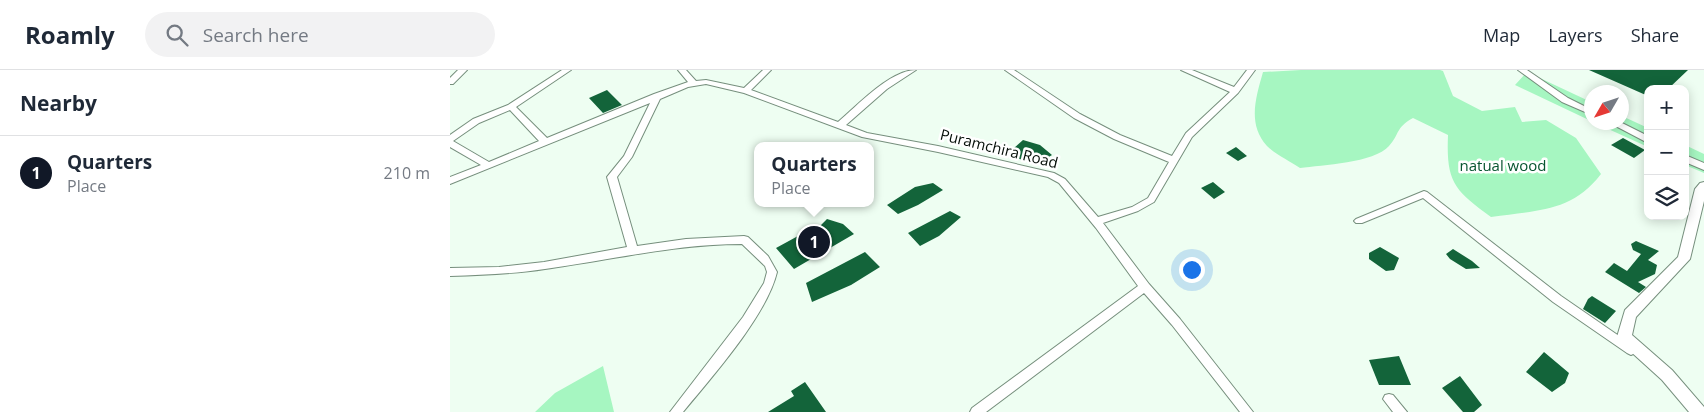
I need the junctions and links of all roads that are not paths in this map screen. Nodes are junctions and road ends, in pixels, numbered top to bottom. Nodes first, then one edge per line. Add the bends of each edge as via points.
1 (462, 70) edge
2 (567, 70) edge
3 (682, 70) edge
4 (767, 70) edge
5 (912, 70) edge
6 (1009, 70) edge
7 (1185, 70) edge
8 (1251, 70) edge
9 (1522, 70) edge
10 (450, 82) edge
11 (694, 84) junction
12 (1235, 90) junction
13 (746, 91) junction
14 (657, 96) junction
15 (511, 107) junction
16 (1584, 109) edge
17 (609, 117) junction
18 (644, 123) junction
19 (839, 126) junction
20 (1628, 130) edge
21 (1644, 138) edge
22 (450, 139) edge
23 (546, 142) junction
24 (450, 143) edge
25 (1173, 160) junction
26 (1689, 160) edge
27 (488, 166) junction
28 (1704, 166) edge
29 (450, 181) edge
30 (1704, 186) edge
31 (1359, 220) dead end
32 (1096, 221) junction
33 (634, 248) junction
34 (450, 272) edge
35 (1145, 287) junction
36 (1661, 370) junction
37 (1389, 398) dead end
38 (676, 412) edge
39 (976, 412) edge
40 (1247, 412) edge
41 (1401, 412) edge
42 (1699, 412) edge

1 - 10 street
2 - 15 street
3 - 11 street
4 - 13 street
5 - 19 street via 884,87
6 - 25 street via 1077,116
7 - 12 street
8 - 12 street
9 - 16 street
11 - 13 street, Puramchira Road via 706,82
11 - 14 street, Puramchira Road
12 - 25 street via 1189,134
13 - 19 street, Puramchira Road
14 - 17 street, Puramchira Road
14 - 18 street
15 - 22 street via 476,121
15 - 23 street
17 - 18 street via 628,113 638,116
17 - 23 street
18 - 33 street via 628,157 612,177
19 - 32 street, Puramchira Road via 865,135 938,148 1051,175 1062,181
20 - 21 street
23 - 27 street
24 - 27 street
25 - 32 street via 1151,200 1135,209
26 - 28 street
27 - 29 street
30 - 36 street via 1684,259 1630,314 1624,337
31 - 36 street via 1424,194 1557,299
32 - 35 street, Puramchira Road
33 - 34 street via 515,270
33 - 38 street via 709,239 744,240 770,265 772,273 764,293 748,319
35 - 39 street
35 - 40 street, Puramchira Road
36 - 42 street
37 - 41 street

